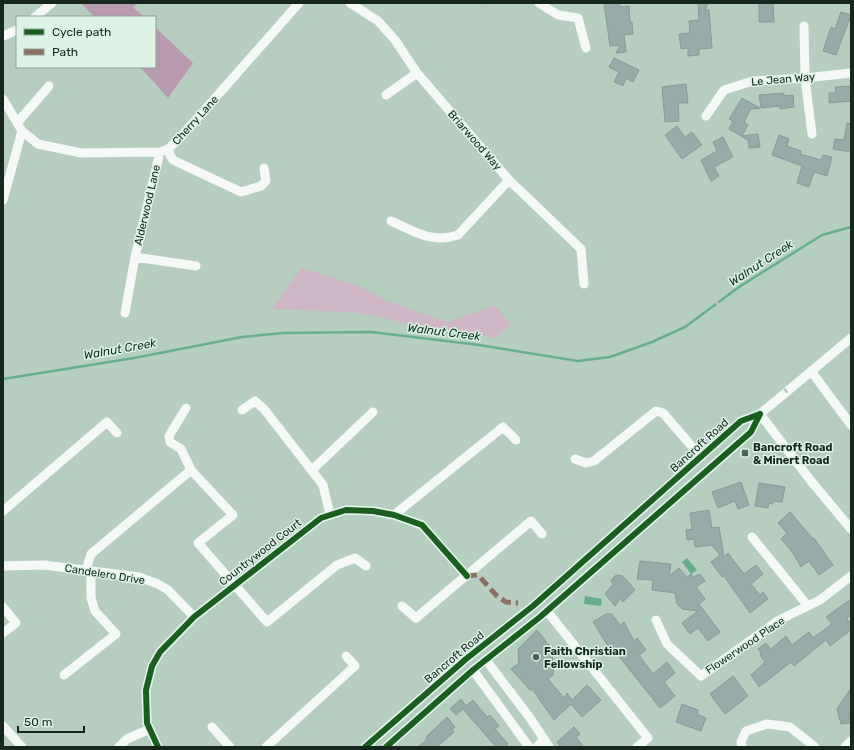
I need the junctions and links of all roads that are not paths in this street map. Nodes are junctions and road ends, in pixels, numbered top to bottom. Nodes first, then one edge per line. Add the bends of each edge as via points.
1 (52, 3) edge
2 (299, 3) edge
3 (350, 3) edge
4 (539, 3) edge
5 (36, 16) edge
6 (804, 26) dead end
7 (16, 30) edge
8 (3, 36) edge
9 (586, 48) dead end
10 (417, 73) junction
11 (851, 73) edge
12 (805, 78) junction
13 (49, 86) dead end
14 (386, 95) dead end
15 (3, 99) edge
16 (706, 116) dead end
17 (17, 123) junction
18 (22, 131) junction
19 (812, 134) dead end
20 (164, 151) junction
21 (264, 168) dead end
22 (509, 180) junction
23 (3, 200) edge
24 (391, 220) dead end
25 (135, 257) junction
26 (196, 266) dead end
27 (584, 284) dead end
28 (125, 314) dead end
29 (851, 338) edge
30 (811, 370) junction
31 (186, 408) dead end
32 (242, 410) dead end
33 (373, 412) dead end
34 (760, 414) junction
35 (851, 425) edge
36 (117, 433) dead end
37 (516, 440) dead end
38 (701, 457) junction
39 (575, 459) dead end
40 (191, 470) junction
41 (312, 470) junction
42 (3, 511) edge
43 (330, 515) junction
44 (394, 515) junction
45 (851, 529) edge
46 (542, 534) dead end
47 (752, 536) dead end
48 (3, 566) edge
49 (366, 566) dead end
50 (88, 570) junction
51 (467, 576) junction
52 (851, 576) edge
53 (235, 585) junction
54 (402, 606) dead end
55 (808, 606) junction
56 (3, 607) edge
57 (547, 611) junction
58 (194, 617) junction
59 (656, 620) dead end
60 (3, 633) edge
61 (346, 656) dead end
62 (486, 660) junction
63 (473, 670) junction
64 (64, 675) dead end
65 (3, 726) edge
66 (212, 727) dead end
67 (150, 730) junction
68 (383, 732) junction
69 (544, 739) junction
70 (851, 742) edge
71 (390, 746) edge
72 (814, 746) edge
73 (22, 747) edge
74 (119, 747) edge
75 (158, 747) edge
76 (230, 747) edge
77 (266, 747) edge
78 (365, 747) edge
79 (529, 747) edge
80 (537, 747) edge
81 (549, 747) edge
82 (637, 747) edge
83 (742, 747) edge
84 (845, 747) edge

1 - 5 street
2 - 20 street, Cherry Lane via 178,140
3 - 10 street, Briarwood Way via 378,21 395,40
4 - 9 street via 558,15 578,18
6 - 12 street
7 - 8 street
10 - 14 street
10 - 22 street, Briarwood Way
11 - 12 street, Le Jean Way
12 - 16 street, Le Jean Way via 753,80 724,90
12 - 19 street
13 - 17 street
15 - 17 street, Cherry Lane
17 - 18 street, Cherry Lane
18 - 20 street, Cherry Lane via 38,144 81,153
18 - 23 street
20 - 21 street via 174,160 240,192 261,186 266,181
20 - 25 street, Alderwood Lane
22 - 24 street via 458,235 437,239
22 - 27 street, Briarwood Way via 581,249
25 - 26 street
25 - 28 street, Alderwood Lane
29 - 30 street, Bancroft Road
30 - 34 street, Bancroft Road
30 - 35 street
31 - 40 street via 169,436 170,442 181,449
32 - 41 street via 255,401
33 - 41 street
34 - 38 street, Bancroft Road via 741,421
34 - 45 street
34 - 57 street, Bancroft Road via 751,432
36 - 42 street via 107,422
37 - 44 street via 503,427
38 - 39 street via 663,413 656,411 594,461 586,463
38 - 68 street, Bancroft Road via 533,606 466,659
40 - 50 street via 90,554
40 - 53 street via 233,515 198,543
41 - 43 street via 323,485
43 - 44 street, Countrywood Court via 346,510
43 - 53 street, Countrywood Court via 310,526
44 - 51 street, Countrywood Court via 422,525
46 - 51 street via 531,521
47 - 55 street
48 - 50 street, Candelero Drive via 44,565
49 - 53 street via 355,558 338,565 267,622
50 - 58 street, Candelero Drive via 139,577 158,584 168,590
50 - 64 street via 91,598 96,611 116,634
51 - 54 street via 416,618
52 - 55 street, Flowerwood Place
53 - 58 street, Countrywood Court
55 - 59 street, Flowerwood Place via 779,620 701,676 666,644
56 - 60 street via 16,623
57 - 62 street, Bancroft Road
57 - 82 street via 648,738
58 - 67 street, Countrywood Court via 160,652 152,666 146,690 147,723
61 - 77 street via 355,666
62 - 63 street, Bancroft Road
62 - 69 street
63 - 71 street, Bancroft Road
63 - 79 street
65 - 73 street
66 - 76 street
67 - 74 street via 127,740
67 - 75 street, Countrywood Court
68 - 71 street
68 - 78 street, Bancroft Road
69 - 80 street
69 - 81 street
70 - 84 street
72 - 83 street via 790,727 767,724 746,731 741,742

